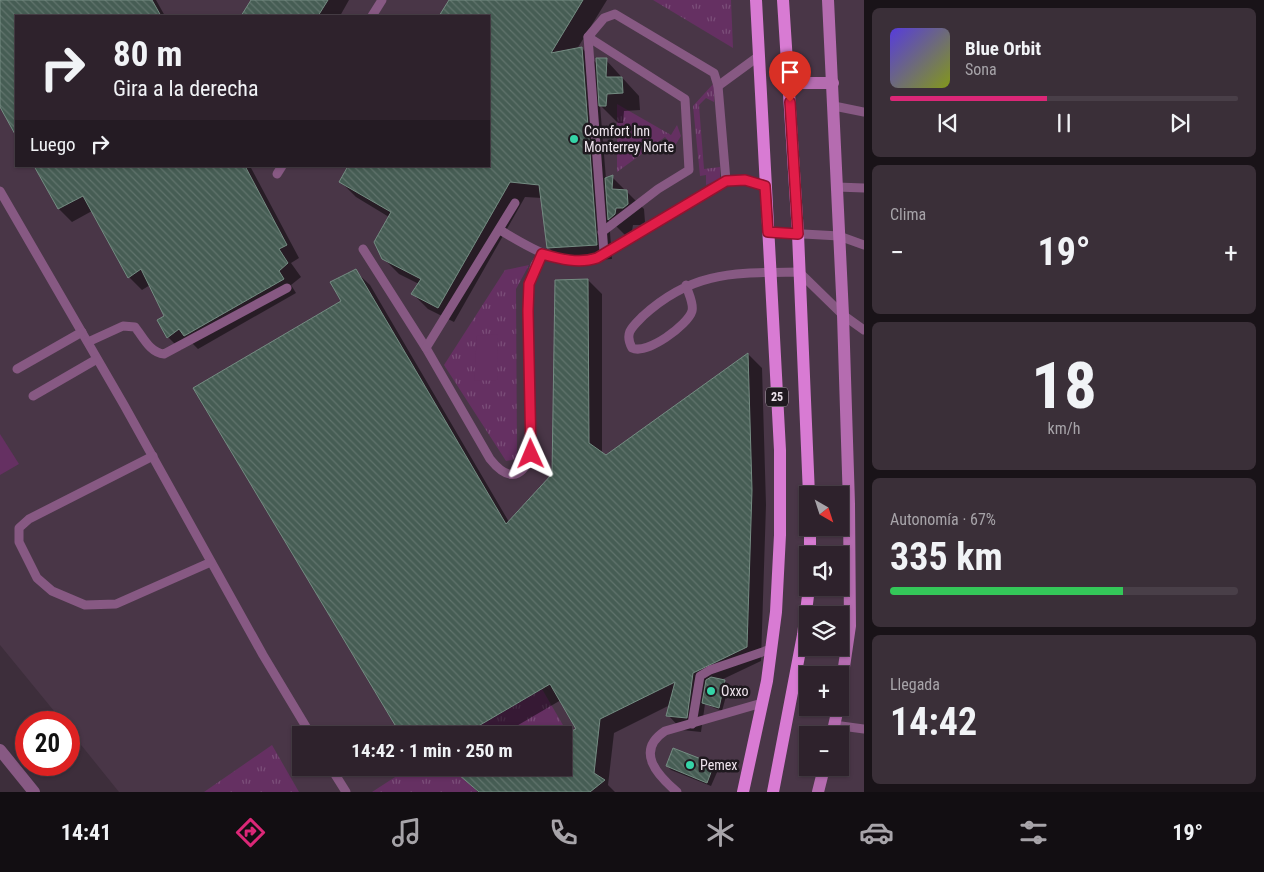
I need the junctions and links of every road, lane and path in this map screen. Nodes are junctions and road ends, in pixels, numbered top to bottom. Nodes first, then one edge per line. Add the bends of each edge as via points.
1 (382, 0) edge
2 (756, 0) edge
3 (784, 0) edge
4 (828, 0) edge
5 (373, 15) edge
6 (588, 36) junction
7 (760, 56) junction
8 (788, 83) junction
9 (833, 83) junction
10 (718, 86) junction
11 (834, 106) junction
12 (864, 112) edge
13 (726, 181) junction
14 (765, 186) junction
15 (837, 187) junction
16 (864, 188) edge
17 (0, 190) edge
18 (515, 203) dead end
19 (500, 230) junction
20 (602, 232) junction
21 (768, 232) junction
22 (798, 234) junction
23 (839, 236) junction
24 (864, 244) edge
25 (363, 250) dead end
26 (604, 253) junction
27 (542, 254) junction
28 (799, 272) junction
29 (770, 273) junction
30 (686, 285) junction
31 (287, 288) dead end
32 (843, 315) junction
33 (864, 330) edge
34 (82, 332) junction
35 (88, 342) junction
36 (426, 348) junction
37 (97, 359) junction
38 (17, 369) dead end
39 (33, 396) dead end
40 (153, 456) junction
41 (809, 486) edge
42 (211, 562) junction
43 (808, 596) edge
44 (771, 649) junction
45 (844, 666) edge
46 (762, 703) junction
47 (692, 724) junction
48 (306, 726) edge
49 (849, 729) edge
50 (864, 729) edge
51 (0, 750) edge
52 (336, 776) edge
53 (822, 776) edge
54 (34, 792) edge
55 (346, 792) edge
56 (677, 792) edge
57 (744, 792) edge
58 (773, 792) edge
59 (818, 792) edge

1 - 5 lane
2 - 7 main road, 25
3 - 8 main road, 25
4 - 9 street
6 - 10 lane via 604,18 615,14 711,69
6 - 20 lane
6 - 20 lane via 685,99 689,170 658,189
7 - 10 lane
7 - 14 main road, 25
8 - 9 street
8 - 22 main road, 25
9 - 11 street
10 - 13 lane
11 - 12 lane
11 - 15 street
13 - 14 lane via 745,180
13 - 26 lane
14 - 21 main road, 25
15 - 16 lane
15 - 23 street
17 - 34 lane
18 - 19 lane
19 - 27 lane
19 - 36 lane
20 - 26 lane
21 - 22 lane
21 - 29 main road, 25
22 - 23 lane
22 - 28 main road, 25
23 - 24 lane
23 - 32 street
25 - 36 lane
26 - 27 lane via 589,260 561,259
27 - 36 lane via 529,284 531,454 517,474 499,471
28 - 29 lane
28 - 32 lane
28 - 41 main road, 25
29 - 30 lane via 714,276
29 - 44 main road, 25 via 780,450 780,535
30 - 30 lane via 630,330 628,336 632,348 640,350 658,343 690,316 692,306
31 - 35 lane via 164,354 151,348 135,327 123,326
32 - 33 lane
32 - 45 street via 850,626
34 - 35 lane
34 - 38 lane
35 - 37 lane
37 - 39 lane
37 - 40 lane
40 - 42 lane
40 - 42 lane via 19,528 19,542 37,578 52,592 85,605 116,604
42 - 48 lane
43 - 58 main road via 802,644
44 - 46 main road, 25
44 - 47 lane via 700,676
46 - 47 lane
46 - 57 main road, 25
47 - 56 lane via 659,735 650,753 656,772
49 - 50 lane
51 - 54 street
52 - 55 lane
53 - 59 street

